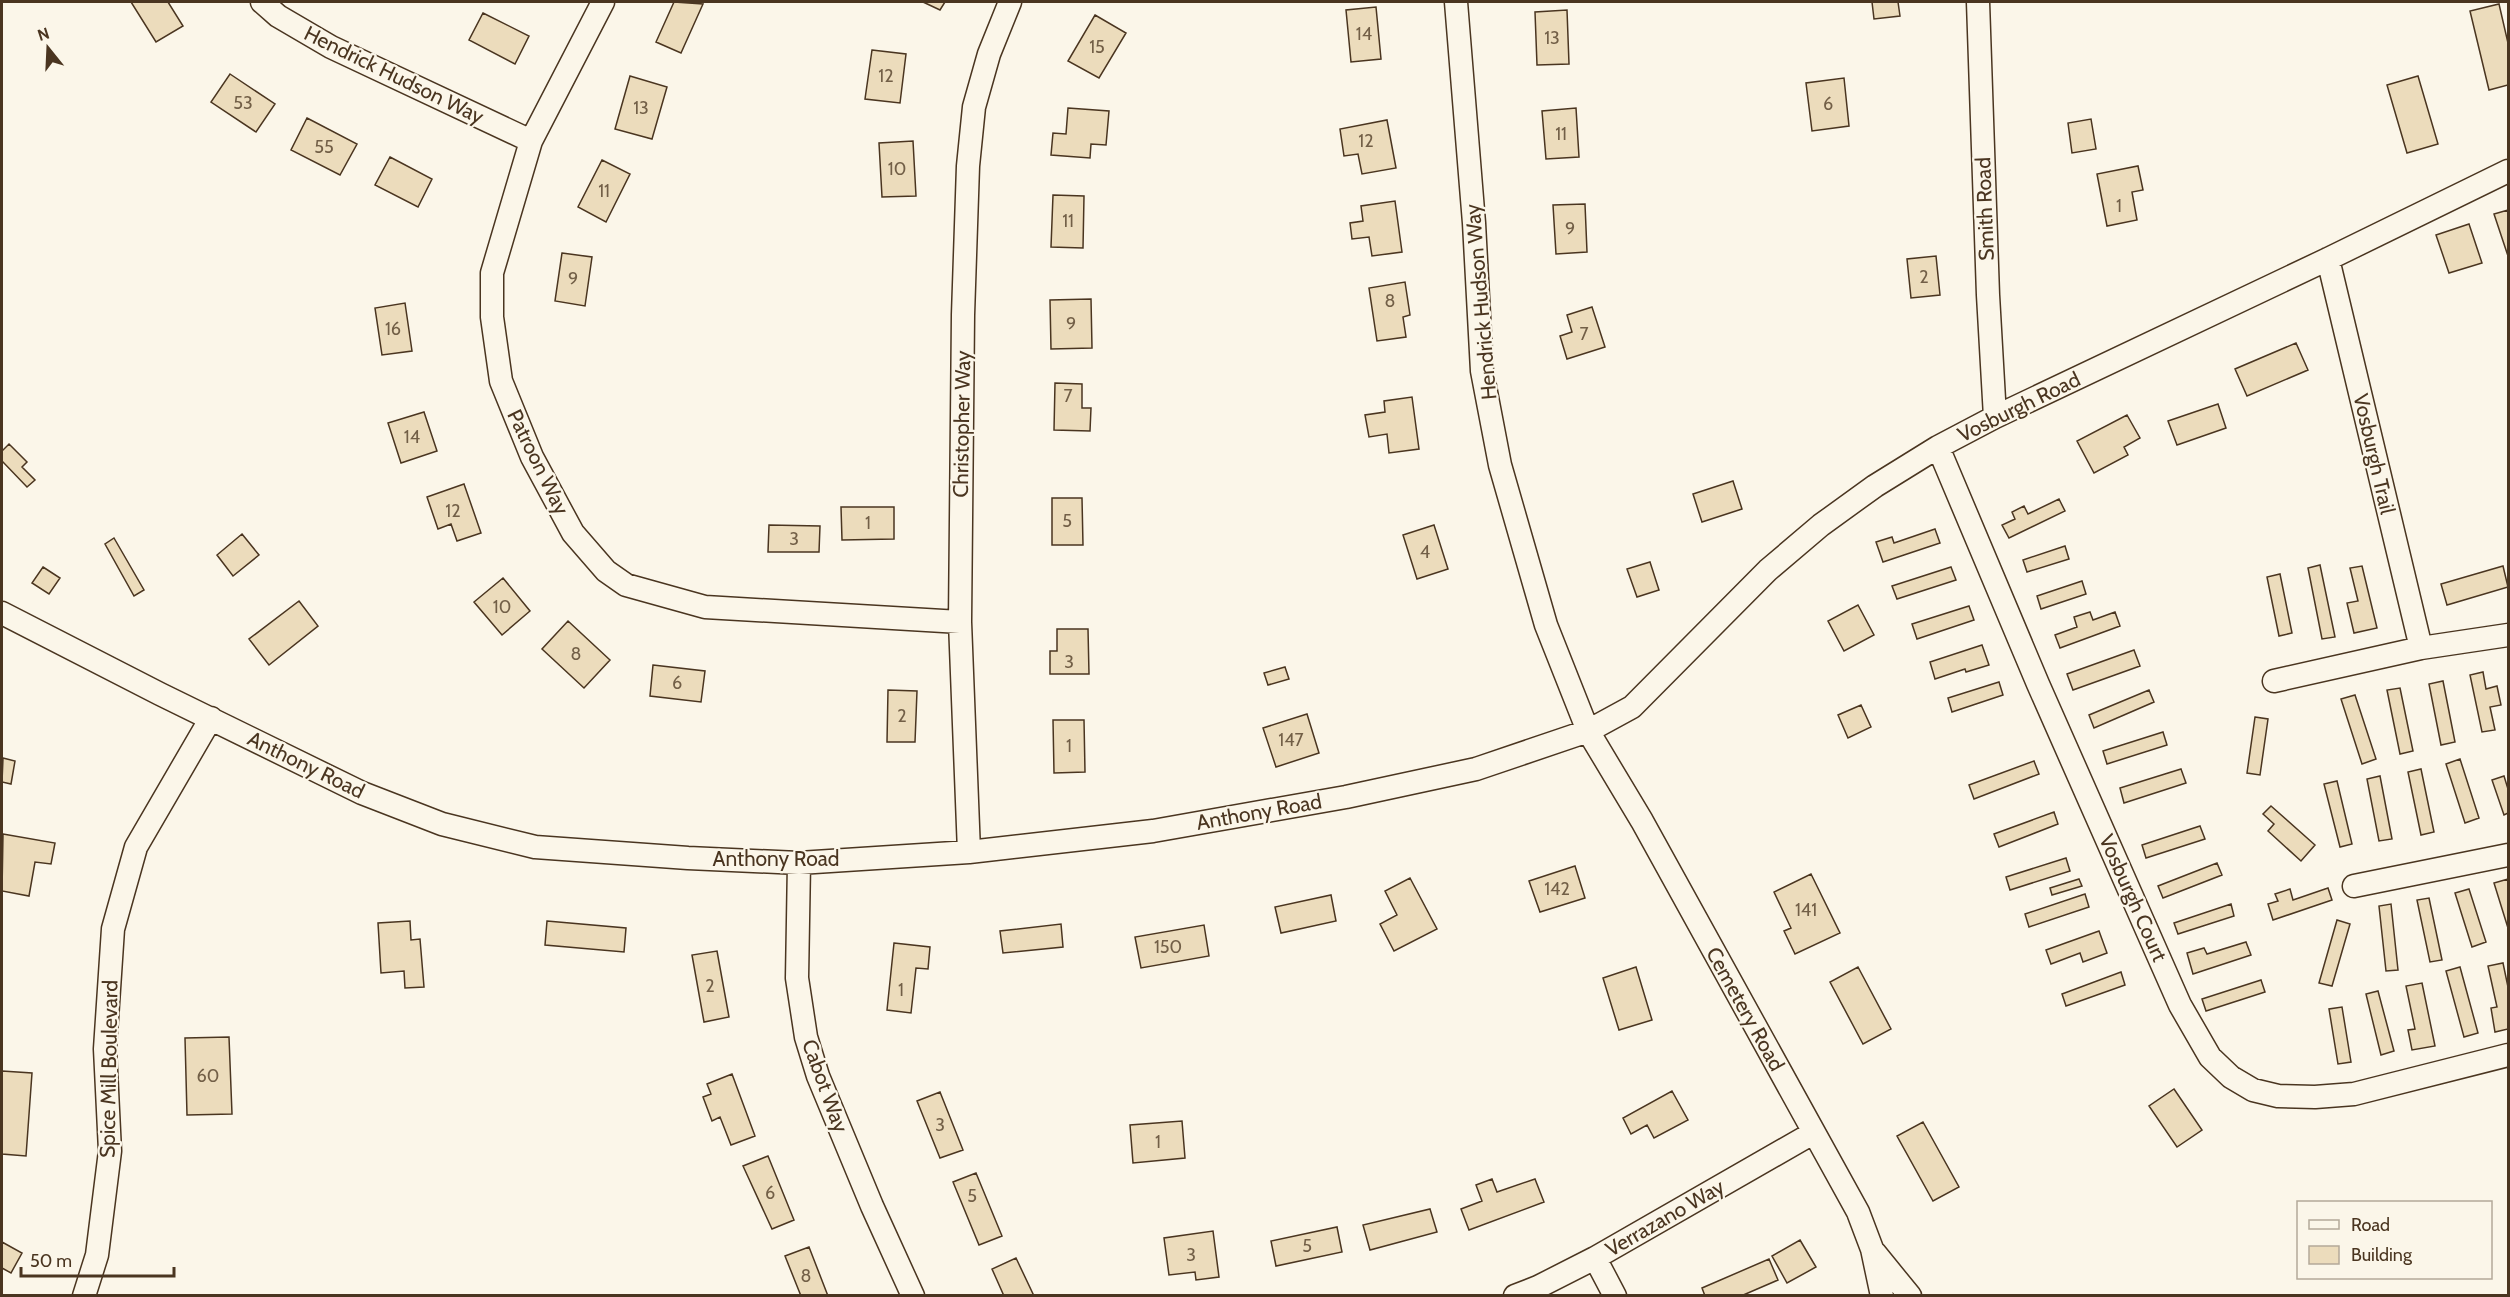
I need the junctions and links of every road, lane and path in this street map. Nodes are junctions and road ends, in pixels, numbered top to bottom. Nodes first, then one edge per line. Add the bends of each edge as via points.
1 (262, 2) edge
2 (603, 2) edge
3 (1010, 2) edge
4 (1456, 2) edge
5 (1978, 2) edge
6 (531, 141) junction
7 (2508, 171) edge
8 (2328, 260) junction
9 (1995, 417) junction
10 (1938, 447) junction
11 (2, 613) edge
12 (960, 622) junction
13 (2508, 635) edge
14 (2421, 648) junction
15 (2274, 681) dead end
16 (211, 718) junction
17 (1588, 731) junction
18 (969, 852) junction
19 (2508, 855) edge
20 (799, 862) junction
21 (2354, 886) dead end
22 (2508, 1055) edge
23 (1813, 1133) junction
24 (1872, 1249) junction
25 (1595, 1258) junction
26 (84, 1296) edge
27 (913, 1296) edge
28 (1515, 1296) edge
29 (1615, 1296) edge
30 (1882, 1296) edge
31 (1911, 1296) edge

1 - 6 street, Hendrick Hudson Way via 331,47
2 - 6 street, Patroon Way
3 - 12 street, Christopher Way via 974,107 968,166
4 - 17 street, Hendrick Hudson Way via 1482,371 1500,465 1543,615
5 - 9 street, Smith Road
6 - 12 street, Patroon Way via 492,273 492,317 501,381 532,457 573,533 606,571 626,585 705,607
7 - 8 street, Vosburgh Road
8 - 9 street, Vosburgh Road
8 - 14 street, Vosburgh Trail
9 - 10 street, Vosburgh Road
10 - 17 street, Vosburgh Road via 1821,525 1768,570 1632,707
10 - 22 street, Vosburgh Court via 2176,994 2210,1057 2231,1077 2253,1090 2278,1096 2315,1097 2354,1094
11 - 16 street, Anthony Road
12 - 18 street, Christopher Way
13 - 14 street
14 - 15 street
16 - 20 street, Anthony Road via 362,793 442,824 535,847
16 - 26 street, Spice Mill Boulevard via 136,847 112,929 105,1049 110,1151 97,1255
17 - 18 street, Anthony Road via 1476,769 1346,797 1153,831
17 - 23 street, Cemetery Road via 1642,821
18 - 20 street, Anthony Road
19 - 21 street
20 - 27 street, Cabot Way via 797,978 806,1037 818,1076
23 - 24 street, Cemetery Road via 1858,1212
23 - 25 street, Verrazano Way
24 - 30 street, Cemetery Road
24 - 31 street
25 - 28 street, Verrazano Way
25 - 29 street

